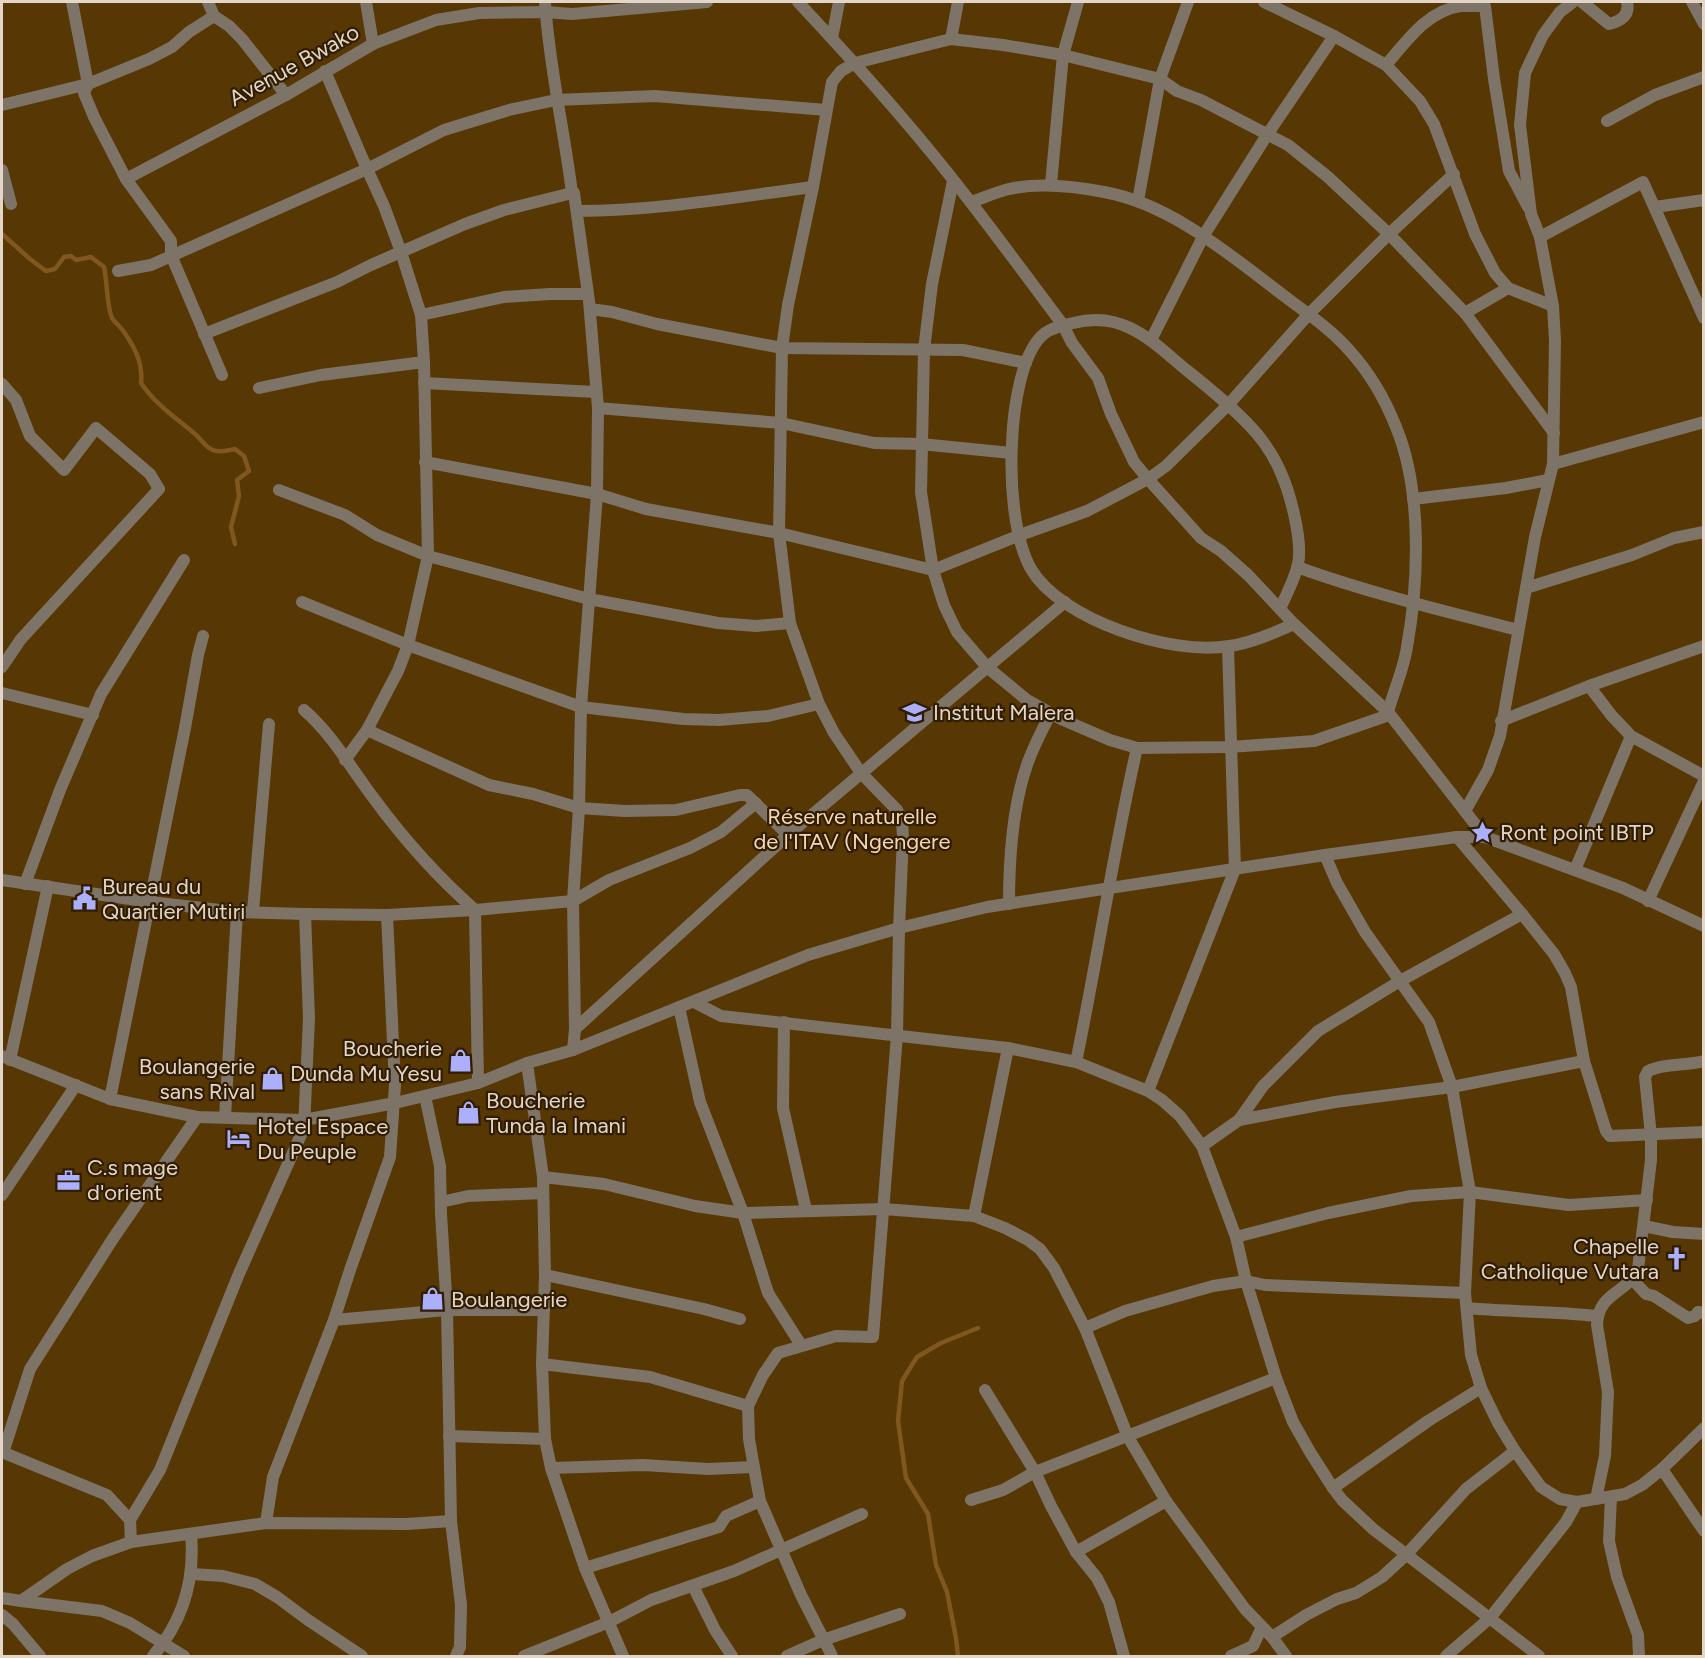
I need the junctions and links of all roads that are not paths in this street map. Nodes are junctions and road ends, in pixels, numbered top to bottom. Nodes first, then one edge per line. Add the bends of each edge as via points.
1 (72, 2) edge
2 (208, 2) edge
3 (366, 2) edge
4 (707, 2) edge
5 (798, 2) edge
6 (839, 2) edge
7 (958, 2) edge
8 (1078, 2) edge
9 (1188, 2) edge
10 (1264, 2) edge
11 (1573, 2) edge
12 (1581, 2) edge
13 (1627, 2) edge
14 (1692, 2) edge
15 (545, 7) edge
16 (214, 16) junction
17 (1704, 24) edge
18 (1334, 36) junction
19 (832, 38) junction
20 (951, 39) junction
21 (373, 44) junction
22 (1063, 55) junction
23 (855, 63) junction
24 (1386, 65) junction
25 (325, 71) junction
26 (1704, 77) edge
27 (1160, 79) junction
28 (88, 84) junction
29 (286, 95) junction
30 (556, 100) junction
31 (2, 105) edge
32 (826, 110) junction
33 (1607, 121) dead end
34 (1267, 135) junction
35 (367, 169) junction
36 (2, 170) edge
37 (1454, 174) junction
38 (126, 179) junction
39 (953, 181) junction
40 (1051, 184) junction
41 (813, 187) junction
42 (572, 193) junction
43 (1704, 200) edge
44 (1138, 201) junction
45 (971, 202) junction
46 (11, 204) dead end
47 (1655, 207) junction
48 (577, 212) junction
49 (1532, 214) junction
50 (1389, 234) junction
51 (1204, 235) junction
52 (1540, 237) junction
53 (402, 252) junction
54 (171, 255) junction
55 (118, 272) dead end
56 (1508, 288) junction
57 (588, 294) junction
58 (1553, 306) junction
59 (590, 309) junction
60 (1465, 313) junction
61 (421, 315) junction
62 (1308, 315) junction
63 (1704, 318) edge
64 (1063, 325) junction
65 (204, 334) junction
66 (1151, 340) junction
67 (782, 348) junction
68 (924, 350) junction
69 (424, 362) junction
70 (1026, 363) junction
71 (222, 375) dead end
72 (423, 383) junction
73 (2, 384) edge
74 (259, 388) dead end
75 (596, 393) junction
76 (1229, 404) junction
77 (598, 408) junction
78 (1704, 422) edge
79 (781, 423) junction
80 (1554, 433) junction
81 (921, 444) junction
82 (1011, 453) junction
83 (425, 462) junction
84 (1553, 464) junction
85 (1148, 480) junction
86 (1548, 480) junction
87 (279, 490) dead end
88 (597, 494) junction
89 (1413, 499) junction
90 (779, 532) junction
91 (1704, 532) edge
92 (1020, 535) junction
93 (428, 556) junction
94 (184, 560) dead end
95 (1297, 567) junction
96 (933, 570) junction
97 (1526, 588) junction
98 (589, 599) junction
99 (302, 602) dead end
100 (1065, 602) junction
101 (1413, 604) junction
102 (1280, 609) junction
103 (790, 623) junction
104 (1294, 624) junction
105 (1518, 630) junction
106 (203, 636) dead end
107 (408, 645) junction
108 (1704, 645) edge
109 (1228, 647) junction
110 (2, 667) edge
111 (987, 667) junction
112 (1589, 686) junction
113 (2, 693) edge
114 (819, 704) junction
115 (581, 707) junction
116 (304, 710) dead end
117 (1051, 713) junction
118 (1388, 713) junction
119 (93, 715) junction
120 (1501, 721) junction
121 (269, 724) dead end
122 (367, 730) junction
123 (1631, 736) junction
124 (1230, 747) junction
125 (1137, 748) junction
126 (345, 760) junction
127 (861, 773) junction
128 (1704, 778) edge
129 (756, 803) junction
130 (579, 808) junction
131 (1465, 811) junction
132 (788, 835) junction
133 (1457, 837) junction
134 (1485, 837) junction
135 (1325, 855) junction
136 (1235, 869) junction
137 (1575, 870) junction
138 (2, 880) edge
139 (25, 884) junction
140 (48, 886) junction
141 (1108, 888) junction
142 (573, 901) junction
143 (1648, 901) junction
144 (150, 902) junction
145 (1009, 904) junction
146 (475, 910) junction
147 (253, 911) junction
148 (237, 912) junction
149 (306, 914) junction
150 (1522, 914) junction
151 (387, 915) junction
152 (1704, 926) edge
153 (899, 928) junction
154 (1401, 981) junction
155 (694, 1002) junction
156 (679, 1007) junction
157 (784, 1022) junction
158 (575, 1029) junction
159 (897, 1035) junction
160 (1008, 1048) junction
161 (573, 1050) junction
162 (6, 1058) edge
163 (1584, 1061) junction
164 (1704, 1061) edge
165 (1076, 1062) junction
166 (527, 1063) junction
167 (478, 1083) junction
168 (76, 1085) junction
169 (1452, 1087) junction
170 (1148, 1090) junction
171 (425, 1096) junction
172 (110, 1099) junction
173 (395, 1103) junction
174 (197, 1117) junction
175 (225, 1118) junction
176 (304, 1120) junction
177 (1239, 1120) junction
178 (1704, 1132) edge
179 (1651, 1136) junction
180 (1202, 1146) junction
181 (543, 1177) junction
182 (1470, 1192) junction
183 (543, 1193) junction
184 (2, 1195) edge
185 (1647, 1200) junction
186 (441, 1202) junction
187 (884, 1209) junction
188 (806, 1210) junction
189 (743, 1213) junction
190 (974, 1216) junction
191 (1644, 1227) junction
192 (1704, 1234) edge
193 (1236, 1237) junction
194 (545, 1275) junction
195 (1633, 1280) junction
196 (1246, 1281) junction
197 (1465, 1293) junction
198 (1467, 1308) junction
199 (447, 1310) junction
200 (544, 1310) junction
201 (1704, 1313) edge
202 (1597, 1316) junction
203 (740, 1319) dead end
204 (334, 1320) junction
205 (1086, 1328) junction
206 (801, 1345) junction
207 (542, 1364) junction
208 (1276, 1378) junction
209 (1481, 1388) junction
210 (985, 1390) dead end
211 (748, 1406) junction
212 (1704, 1428) edge
213 (448, 1436) junction
214 (1128, 1437) junction
215 (546, 1439) junction
216 (1515, 1451) junction
217 (2, 1453) edge
218 (753, 1467) junction
219 (551, 1468) junction
220 (1662, 1469) junction
221 (1035, 1472) junction
222 (1333, 1488) junction
223 (1611, 1497) junction
224 (1596, 1499) junction
225 (971, 1500) dead end
226 (760, 1501) junction
227 (1166, 1501) junction
228 (1577, 1502) junction
229 (862, 1514) dead end
230 (130, 1520) junction
231 (451, 1521) junction
232 (266, 1523) junction
233 (1704, 1531) edge
234 (191, 1534) junction
235 (131, 1542) junction
236 (780, 1550) junction
237 (1076, 1552) junction
238 (1406, 1555) junction
239 (585, 1568) junction
240 (192, 1574) junction
241 (693, 1586) junction
242 (2, 1598) edge
243 (21, 1601) junction
244 (900, 1614) dead end
245 (2, 1615) edge
246 (1490, 1618) junction
247 (609, 1622) junction
248 (1262, 1627) junction
249 (1272, 1637) junction
250 (823, 1640) junction
251 (164, 1644) junction
252 (39, 1656) edge
253 (153, 1656) edge
254 (184, 1656) edge
255 (362, 1656) edge
256 (456, 1656) edge
257 (524, 1656) edge
258 (623, 1656) edge
259 (732, 1656) edge
260 (787, 1656) edge
261 (832, 1656) edge
262 (1124, 1656) edge
263 (1231, 1656) edge
264 (1286, 1656) edge
265 (1446, 1656) edge
266 (1539, 1656) edge
267 (1639, 1656) edge

1 - 28 street
2 - 16 street
3 - 21 street
4 - 15 street, Avenue Bwako via 572,14
5 - 19 street
6 - 19 street
7 - 20 street
8 - 22 street
9 - 27 street
10 - 18 street
11 - 49 street via 1543,35 1525,74 1520,125
12 - 13 street via 1609,24 1625,16
14 - 17 street
15 - 21 street, Avenue Bwako via 436,20
15 - 30 street
16 - 28 street via 150,59
16 - 29 street via 242,39
18 - 24 street
18 - 34 street
19 - 23 street
20 - 22 street
20 - 23 street
21 - 25 street, Avenue Bwako
22 - 27 street
22 - 40 street
23 - 32 street via 832,82
23 - 39 street
24 - 37 street via 1420,101
24 - 49 street via 1418,28 1443,12 1485,6 1509,171
25 - 29 street, Avenue Bwako
25 - 35 street
26 - 33 street via 1655,94
27 - 34 street
27 - 44 street
28 - 31 street
28 - 38 street via 84,93
29 - 38 street, Avenue Bwako
30 - 32 street via 655,96
30 - 35 street via 444,130
30 - 42 street
32 - 41 street
34 - 50 street via 1288,145
34 - 51 street
35 - 53 street
35 - 54 street
36 - 46 street
37 - 50 street
37 - 56 street via 1475,234 1495,273
38 - 54 street via 171,241
39 - 45 street
39 - 68 street via 932,284
40 - 44 street
40 - 45 street via 1009,189
41 - 48 street via 739,198
41 - 67 street
42 - 48 street
42 - 53 street via 504,210
43 - 47 street
44 - 51 street
45 - 64 street
47 - 52 street via 1643,182
47 - 63 street
48 - 57 street
49 - 52 street
50 - 60 street
50 - 62 street
51 - 62 street
51 - 66 street
52 - 58 street
53 - 61 street
53 - 65 street
54 - 55 street via 152,265
54 - 65 street
56 - 58 street
56 - 60 street
57 - 59 street
57 - 61 street via 504,297
58 - 80 street
59 - 67 street
59 - 75 street
60 - 80 street
61 - 69 street
62 - 76 street
62 - 89 street via 1349,349 1374,383 1397,428
64 - 66 street via 1107,320
64 - 70 street via 1043,334
64 - 85 street via 1098,378 1134,462
65 - 71 street
66 - 76 street
67 - 68 street
67 - 79 street
68 - 70 street via 963,350
68 - 81 street
69 - 72 street
69 - 74 street via 321,375
70 - 82 street via 1016,400
72 - 75 street
72 - 83 street
73 - 110 street via 16,400 30,436 64,470 96,428 150,474 159,489 21,639
75 - 77 street
76 - 85 street
76 - 95 street via 1255,431 1281,472 1295,518
77 - 79 street
77 - 88 street
78 - 84 street
79 - 81 street via 874,443
79 - 90 street
80 - 84 street
81 - 82 street
81 - 96 street via 921,492
82 - 92 street via 1013,503
83 - 88 street
83 - 93 street
84 - 86 street
85 - 92 street via 1087,511
85 - 102 street via 1201,538 1248,574
86 - 89 street
86 - 97 street
87 - 93 street via 345,515
88 - 90 street via 646,509
88 - 98 street
89 - 101 street
90 - 96 street
90 - 103 street
91 - 97 street via 1674,538
92 - 96 street
92 - 100 street via 1030,567
93 - 98 street
93 - 107 street
94 - 119 street via 101,694
95 - 101 street
95 - 102 street
96 - 111 street via 957,632
97 - 105 street
98 - 103 street via 718,623
98 - 115 street
99 - 107 street
100 - 109 street via 1108,627 1145,640 1192,647
100 - 111 street
101 - 105 street
101 - 118 street via 1407,649
102 - 104 street
103 - 114 street
104 - 109 street
104 - 118 street
105 - 120 street
106 - 144 street
107 - 115 street
107 - 122 street
108 - 112 street
109 - 124 street
111 - 117 street via 1027,700
111 - 127 street
112 - 120 street
112 - 123 street
113 - 119 street
114 - 115 street via 768,716 719,720
114 - 127 street
115 - 130 street
116 - 126 street
117 - 125 street
117 - 145 street via 1020,788 1009,864
118 - 124 street via 1314,741
118 - 131 street
119 - 139 street
120 - 131 street via 1488,770
121 - 147 street
122 - 126 street
122 - 130 street via 489,784
123 - 128 street
123 - 137 street
124 - 125 street
124 - 136 street
125 - 141 street
126 - 146 street via 442,879
127 - 132 street
127 - 153 street via 902,820
128 - 143 street
129 - 130 street via 747,795 740,795 676,810
129 - 132 street
129 - 142 street via 721,831 690,848 609,880
130 - 142 street
131 - 134 street
132 - 158 street
133 - 134 street
133 - 135 street
133 - 150 street
134 - 137 street
135 - 136 street
135 - 154 street via 1365,932
136 - 141 street
136 - 170 street
137 - 143 street
138 - 139 street
139 - 140 street
140 - 144 street
140 - 162 street
141 - 145 street
141 - 165 street
142 - 146 street
142 - 158 street
143 - 152 street
144 - 148 street
144 - 172 street
145 - 153 street
146 - 151 street
146 - 167 street
147 - 148 street
147 - 149 street
148 - 175 street
149 - 151 street
149 - 176 street via 309,1018
150 - 154 street
150 - 163 street via 1554,954 1568,980
151 - 173 street
153 - 155 street via 808,955
153 - 159 street
154 - 169 street via 1429,1022
154 - 177 street via 1318,1031 1263,1086
155 - 156 street
155 - 157 street via 721,1016
156 - 161 street
156 - 189 street via 700,1102
157 - 159 street
157 - 188 street via 783,1108
158 - 161 street
159 - 160 street
159 - 187 street
160 - 165 street
160 - 190 street
161 - 166 street
162 - 168 street
163 - 169 street
163 - 179 street via 1610,1136
164 - 179 street via 1648,1071 1645,1077
165 - 170 street
166 - 167 street
166 - 181 street
167 - 171 street
168 - 172 street
168 - 184 street
169 - 177 street via 1335,1102
169 - 182 street
170 - 180 street via 1179,1116
171 - 173 street
171 - 186 street via 440,1166
172 - 174 street
173 - 176 street
173 - 204 street via 390,1157
174 - 175 street
174 - 217 street via 30,1369
175 - 176 street
176 - 230 street via 304,1128 238,1276 160,1470
177 - 180 street
178 - 179 street
179 - 185 street
180 - 193 street
181 - 183 street
181 - 189 street via 604,1184
182 - 185 street via 1569,1205
182 - 193 street via 1411,1196
182 - 197 street
183 - 186 street via 468,1196
183 - 194 street
185 - 191 street
186 - 199 street
187 - 188 street
187 - 190 street
187 - 206 street via 873,1337 836,1336
188 - 189 street
189 - 206 street via 768,1293
190 - 205 street via 1005,1228 1040,1250
191 - 192 street
191 - 195 street
193 - 196 street
194 - 200 street
194 - 203 street
195 - 201 street via 1646,1294 1688,1318
195 - 202 street via 1605,1300
196 - 197 street
196 - 205 street via 1213,1286 1125,1311
196 - 208 street
197 - 198 street
198 - 202 street
198 - 209 street via 1472,1355
199 - 200 street
199 - 204 street
199 - 213 street
200 - 207 street
202 - 224 street via 1608,1392 1605,1456
204 - 232 street via 273,1477
205 - 214 street
206 - 211 street via 778,1353
207 - 211 street via 650,1377
207 - 215 street
208 - 214 street
208 - 222 street via 1293,1422
209 - 216 street
209 - 222 street
210 - 221 street
211 - 218 street
212 - 220 street
213 - 215 street
213 - 231 street
214 - 221 street
214 - 227 street
215 - 219 street
216 - 228 street via 1541,1487 1560,1499
216 - 238 street via 1466,1489
217 - 230 street via 107,1495
218 - 219 street
218 - 226 street
219 - 239 street
220 - 223 street via 1642,1485
220 - 233 street
221 - 225 street via 1003,1490
221 - 237 street
222 - 238 street via 1373,1529
223 - 224 street
223 - 267 street via 1609,1541 1638,1635
224 - 228 street
226 - 236 street
226 - 239 street via 726,1516 719,1527
227 - 237 street
227 - 248 street
228 - 246 street via 1566,1522
229 - 236 street
230 - 235 street
231 - 232 street
231 - 256 street via 461,1605 460,1647
232 - 234 street
234 - 235 street
234 - 240 street
235 - 243 street via 67,1569
236 - 241 street
236 - 250 street
237 - 262 street via 1097,1578 1109,1602
238 - 246 street
238 - 249 street via 1356,1593 1306,1615
239 - 247 street
240 - 251 street
240 - 255 street via 255,1584
241 - 247 street via 651,1600
241 - 259 street
242 - 243 street
243 - 251 street via 102,1611
244 - 250 street
245 - 252 street
246 - 265 street
246 - 266 street
247 - 257 street
247 - 258 street
248 - 249 street
248 - 263 street via 1253,1646
249 - 264 street
250 - 260 street
250 - 261 street
251 - 253 street
251 - 254 street

